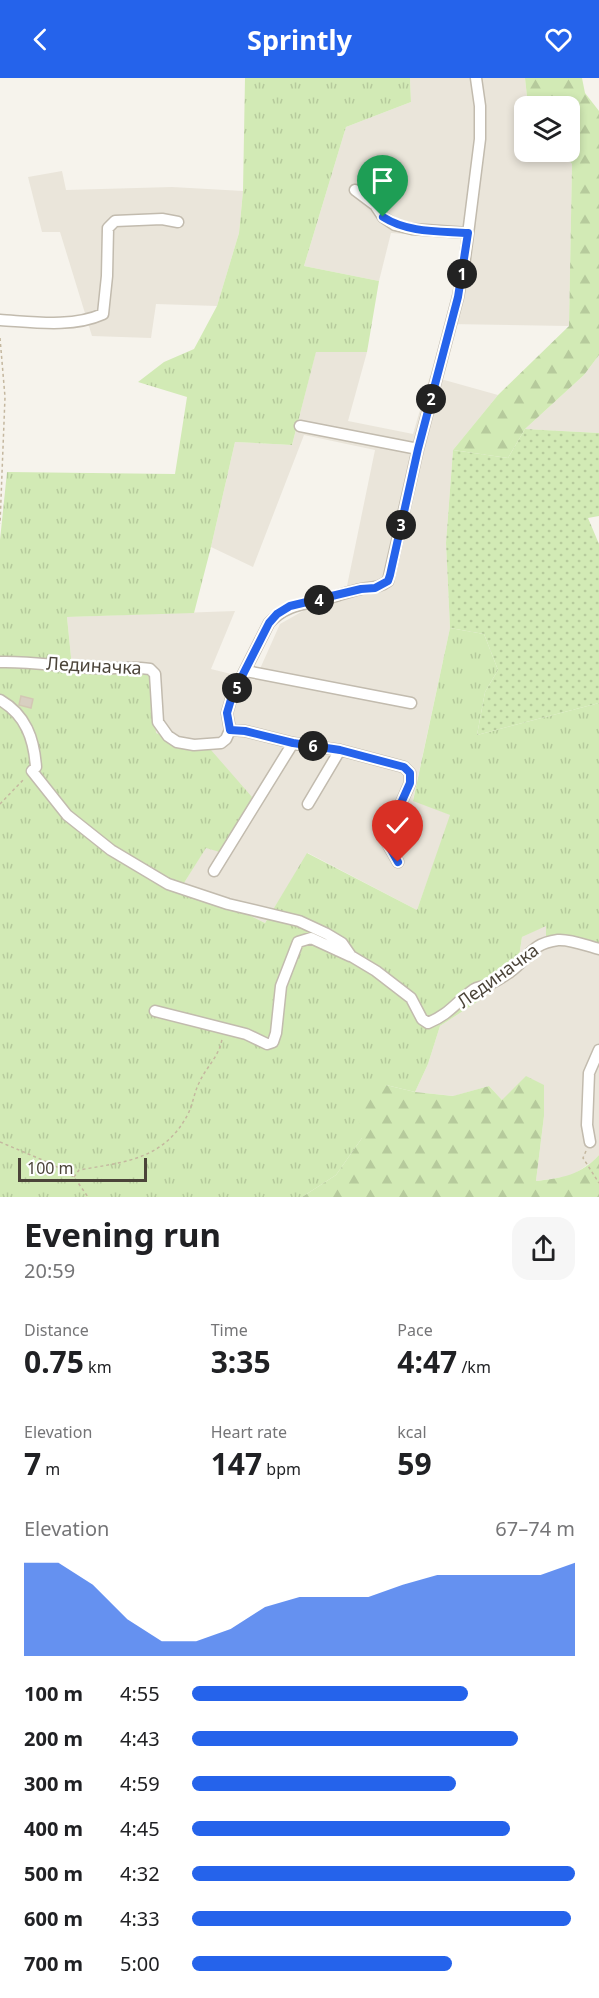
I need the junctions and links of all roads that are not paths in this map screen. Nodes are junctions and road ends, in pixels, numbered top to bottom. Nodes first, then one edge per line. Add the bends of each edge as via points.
1 (476, 78) edge
2 (355, 190) dead end
3 (178, 222) dead end
4 (468, 233) junction
5 (0, 320) edge
6 (300, 426) dead end
7 (418, 449) junction
8 (0, 662) edge
9 (246, 671) junction
10 (0, 700) edge
11 (411, 703) dead end
12 (230, 730) junction
13 (293, 743) junction
14 (340, 750) junction
15 (308, 804) dead end
16 (398, 862) dead end
17 (214, 871) dead end
18 (599, 949) edge
19 (351, 956) junction
20 (155, 1011) dead end
21 (599, 1050) edge
22 (590, 1142) road end

1 - 4 street via 480,139
2 - 4 street via 395,225
3 - 5 street via 115,221 108,228 103,314 88,320
4 - 7 street via 458,297
6 - 7 street
7 - 9 street via 388,581 375,588 290,606 277,614
8 - 12 street, Лединачка via 150,669 155,674 158,722 168,736 194,745 221,743
9 - 11 street
9 - 12 street via 227,713
10 - 19 street, Лединачка via 28,728 35,755 36,767 32,771 67,815 111,850 168,884 299,921 342,943
12 - 13 street
13 - 14 street
13 - 17 street
14 - 15 street
14 - 16 street via 404,767 410,773 410,783 385,839
18 - 19 street, Лединачка via 561,940 544,943 530,950 511,971 472,990 457,1006 428,1023 411,998
19 - 20 street via 311,938 298,942 280,986 276,1033 273,1042 267,1044 246,1034
21 - 22 street via 589,1073

